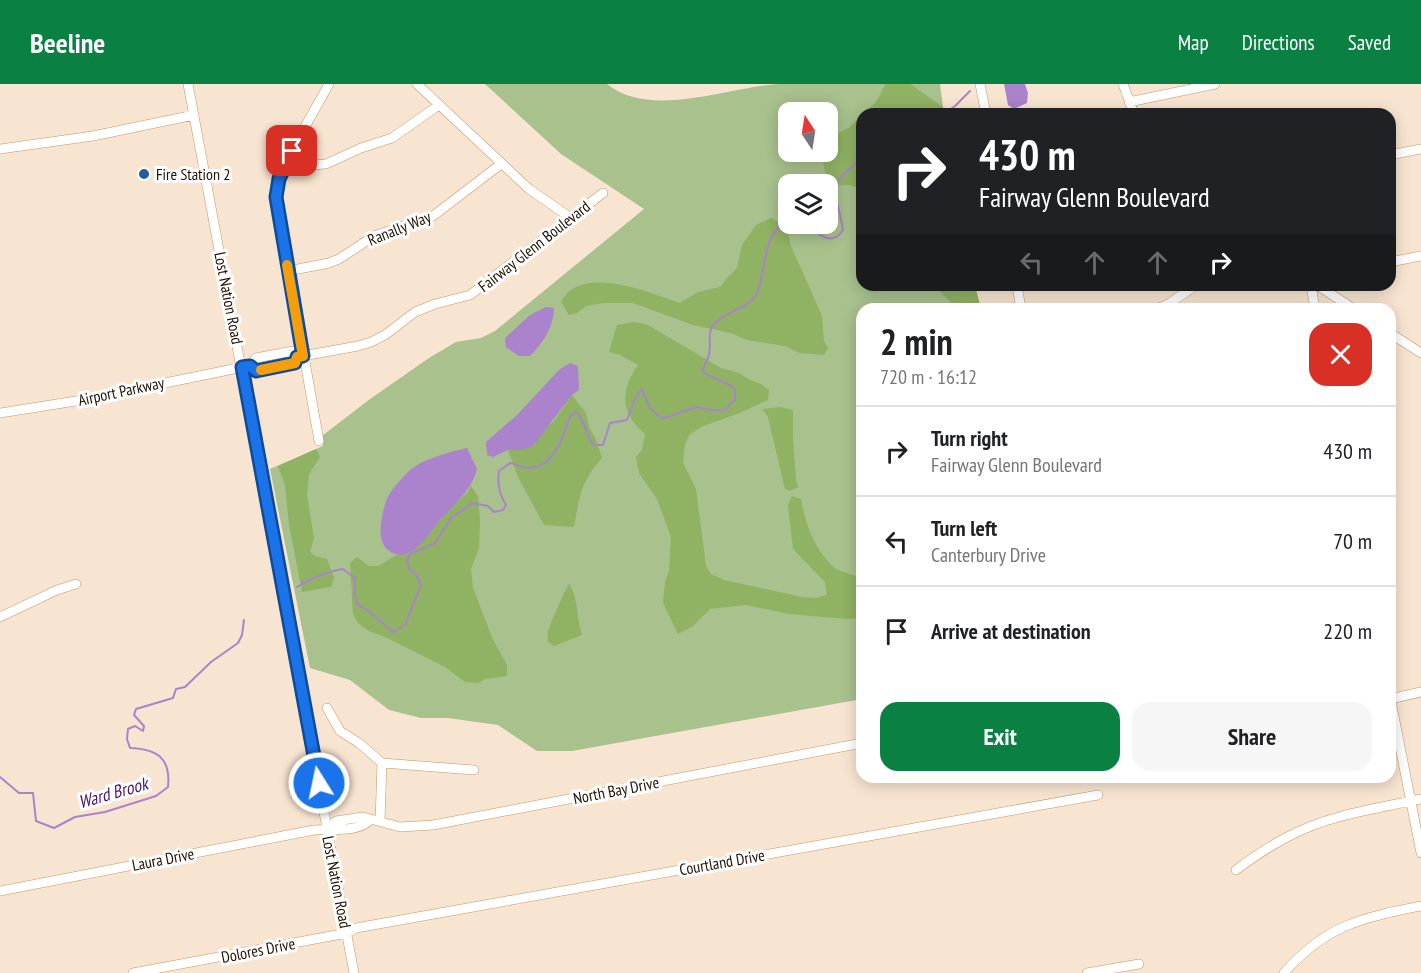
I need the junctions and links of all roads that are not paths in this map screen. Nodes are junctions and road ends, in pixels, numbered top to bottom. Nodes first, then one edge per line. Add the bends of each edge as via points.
1 (188, 84) edge
2 (328, 84) edge
3 (417, 84) edge
4 (980, 84) edge
5 (1123, 84) edge
6 (1215, 84) edge
7 (1129, 102) junction
8 (439, 105) junction
9 (985, 108) edge
10 (1132, 108) edge
11 (194, 115) junction
12 (0, 148) edge
13 (1421, 148) edge
14 (1396, 154) edge
15 (289, 157) junction
16 (501, 164) junction
17 (603, 193) dead end
18 (571, 218) junction
19 (1421, 256) edge
20 (1396, 261) edge
21 (288, 271) junction
22 (1186, 291) edge
23 (1326, 291) edge
24 (1167, 303) edge
25 (1345, 303) edge
26 (1396, 337) edge
27 (1421, 353) edge
28 (300, 357) junction
29 (246, 366) junction
30 (0, 413) edge
31 (318, 441) dead end
32 (76, 584) dead end
33 (0, 617) edge
34 (1421, 692) edge
35 (1396, 697) edge
36 (327, 708) dead end
37 (1396, 718) edge
38 (856, 743) edge
39 (382, 763) junction
40 (474, 771) dead end
41 (1098, 795) dead end
42 (1416, 800) edge
43 (375, 820) junction
44 (327, 828) junction
45 (1421, 853) edge
46 (1236, 870) dead end
47 (0, 891) edge
48 (1421, 906) edge
49 (346, 933) junction
50 (1139, 964) dead end
51 (134, 973) edge
52 (354, 973) edge
53 (1088, 973) edge
54 (1284, 973) edge

1 - 11 street, Lost Nation Road
2 - 15 street
3 - 8 street
4 - 9 street
5 - 7 street
6 - 7 street
7 - 10 street
8 - 15 street via 392,138 322,165
8 - 16 street
11 - 12 street via 93,136
11 - 29 street, Lost Nation Road
13 - 14 street
15 - 21 street via 276,197
16 - 18 street
16 - 21 street, Ranally Way via 433,216 374,236 329,263
17 - 18 street, Fairway Glenn Boulevard
18 - 28 street, Fairway Glenn Boulevard via 470,295 415,312 371,342
19 - 20 street
21 - 28 street
22 - 24 street
23 - 25 street
26 - 27 street
28 - 29 street, Fairway Glenn Boulevard via 293,351 256,358
28 - 31 street
29 - 30 street, Airport Parkway
29 - 44 street, Lost Nation Road
32 - 33 street
34 - 35 street
36 - 39 street via 340,731
37 - 42 street
38 - 43 street, North Bay Drive via 433,825 400,827
39 - 40 street
39 - 43 street
41 - 49 street, Courtland Drive via 356,928
42 - 45 street
42 - 46 street via 1314,825 1283,838
43 - 44 street, North Bay Drive via 338,830
44 - 47 street, Laura Drive
44 - 49 street, Lost Nation Road
48 - 54 street via 1364,918 1338,928 1309,947
49 - 51 street, Dolores Drive
49 - 52 street, Lost Nation Road
50 - 53 street

